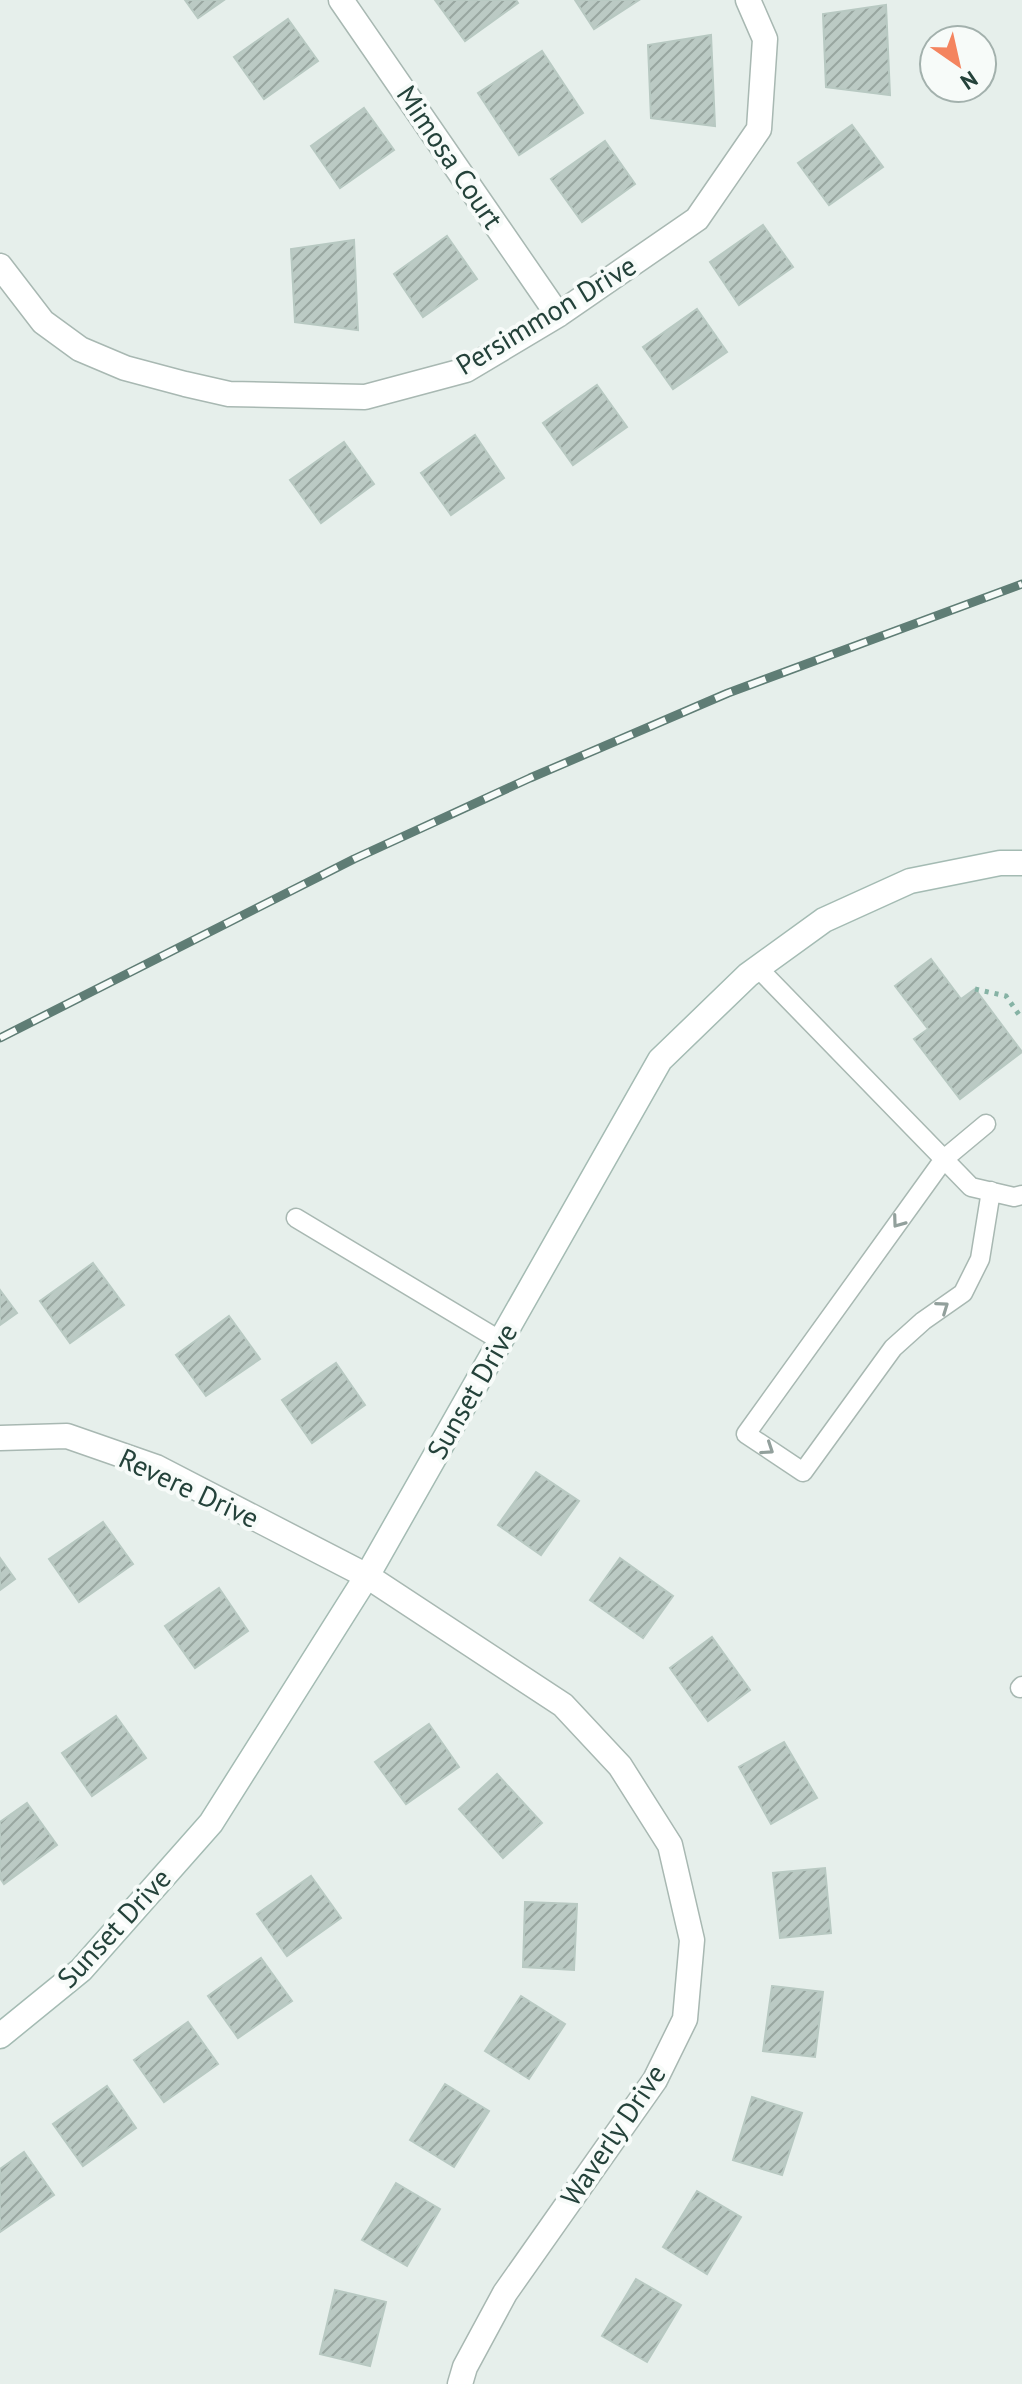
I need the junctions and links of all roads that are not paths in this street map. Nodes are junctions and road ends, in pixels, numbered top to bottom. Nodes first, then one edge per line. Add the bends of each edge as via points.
1 (341, 0) edge
2 (748, 0) edge
3 (0, 266) edge
4 (558, 315) junction
5 (1022, 863) edge
6 (758, 968) junction
7 (986, 1124) dead end
8 (944, 1159) junction
9 (991, 1191) junction
10 (1022, 1195) edge
11 (296, 1218) dead end
12 (501, 1341) junction
13 (0, 1438) edge
14 (367, 1576) junction
15 (0, 2036) edge
16 (460, 2384) edge

1 - 4 street, Mimosa Court
2 - 4 street, Persimmon Drive via 765,39 759,129 697,219
3 - 4 street, Persimmon Drive via 43,322 80,349 125,368 229,394 365,397 466,370
5 - 6 street, Sunset Drive via 910,881 824,920
6 - 8 lane
6 - 12 street, Sunset Drive via 660,1060
7 - 8 lane
8 - 9 lane via 971,1187
8 -> 9 lane via 746,1434 803,1472 893,1348 963,1293 980,1259
9 - 10 lane
11 - 12 lane
12 - 14 street, Sunset Drive
13 - 14 street, Revere Drive via 67,1436 156,1467
14 - 15 street, Sunset Drive via 211,1823 81,1970
14 - 16 street, Waverly Drive via 563,1705 620,1766 670,1845 692,1940 685,2019 655,2080 505,2293

